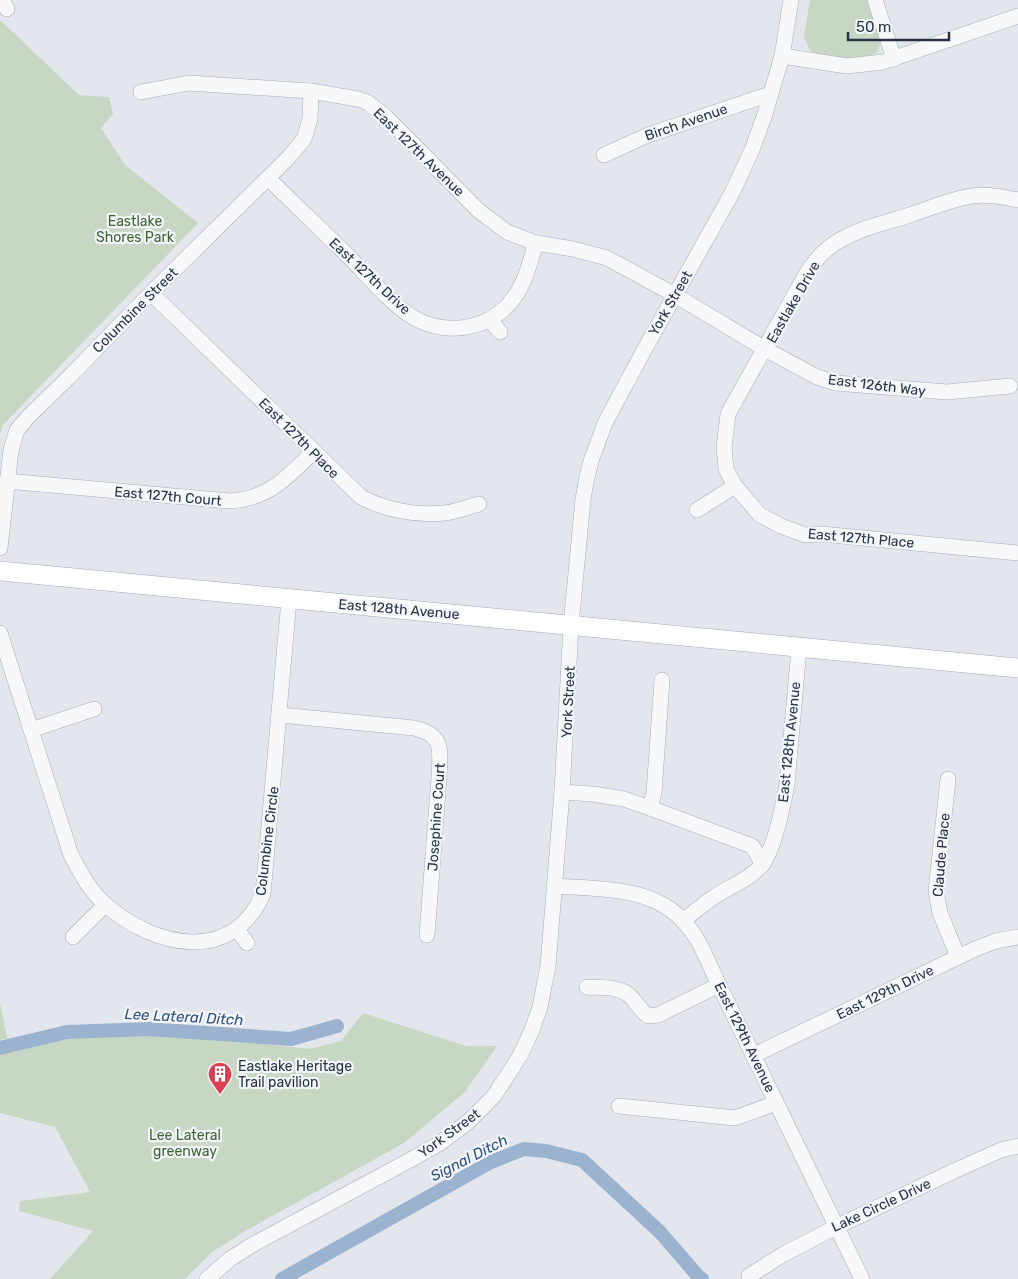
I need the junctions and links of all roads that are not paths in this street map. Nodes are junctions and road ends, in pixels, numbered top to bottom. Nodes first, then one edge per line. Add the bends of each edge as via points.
1 (791, 0) edge
2 (875, 0) edge
3 (1018, 16) edge
4 (782, 56) junction
5 (894, 58) junction
6 (311, 91) junction
7 (141, 92) dead end
8 (770, 94) junction
9 (604, 155) dead end
10 (268, 178) junction
11 (1018, 200) edge
12 (536, 243) junction
13 (150, 293) junction
14 (676, 294) junction
15 (490, 320) junction
16 (500, 332) dead end
17 (765, 349) junction
18 (1010, 386) dead end
19 (313, 452) junction
20 (6, 481) junction
21 (735, 486) junction
22 (479, 504) dead end
23 (697, 510) dead end
24 (0, 548) edge
25 (1018, 553) edge
26 (0, 571) edge
27 (289, 599) junction
28 (571, 626) junction
29 (0, 633) edge
30 (799, 648) junction
31 (1018, 668) edge
32 (662, 680) dead end
33 (94, 709) dead end
34 (280, 715) junction
35 (31, 730) junction
36 (948, 779) dead end
37 (562, 792) junction
38 (650, 808) junction
39 (763, 864) junction
40 (554, 886) junction
41 (105, 905) junction
42 (683, 921) junction
43 (236, 929) junction
44 (427, 935) dead end
45 (73, 937) dead end
46 (1018, 937) edge
47 (248, 943) dead end
48 (958, 957) junction
49 (720, 985) junction
50 (588, 987) dead end
51 (754, 1055) junction
52 (776, 1103) junction
53 (619, 1106) dead end
54 (1018, 1146) edge
55 (836, 1226) junction
56 (749, 1276) dead end
57 (207, 1279) edge
58 (862, 1279) edge

1 - 4 street, York Street
2 - 5 street
3 - 5 street
4 - 5 street via 847,66 863,66
4 - 8 street, York Street
6 - 7 street, East 127th Avenue via 189,83
6 - 10 street, Columbine Street via 310,119 304,139
6 - 12 street, East 127th Avenue via 358,100 376,108 485,216 507,232
8 - 9 street, Birch Avenue via 648,135
8 - 14 street, York Street via 752,150 732,193
10 - 13 street, Columbine Street
10 - 15 street, East 127th Drive via 401,309 428,325 451,329 480,325
11 - 17 street, Eastlake Drive via 972,196 842,238 812,265
12 - 14 street, East 127th Avenue via 598,255
12 - 15 street, East 127th Drive via 521,288
13 - 19 street, East 127th Place
13 - 20 street, Columbine Street via 17,430
14 - 17 street, East 126th Way
14 - 28 street, York Street via 605,423 592,458 583,499
15 - 16 street
17 - 18 street, East 126th Way via 817,377 836,383 947,392
17 - 21 street, Eastlake Drive via 728,414 724,447 726,469
19 - 20 street, East 127th Court via 272,489 240,501
19 - 22 street, East 127th Place via 361,497 389,508 445,513
20 - 24 street, Columbine Street
21 - 23 street
21 - 25 street, East 127th Place via 760,515 805,534
26 - 27 main road, East 128th Avenue
27 - 28 main road, East 128th Avenue
27 - 34 street, Columbine Circle
28 - 30 main road, East 128th Avenue
28 - 37 street, York Street
29 - 35 street, Columbine Circle
30 - 31 main road, East 128th Avenue
30 - 39 street, East 128th Avenue via 786,784 777,828
32 - 38 street via 654,793
33 - 35 street
34 - 43 street, Columbine Circle via 263,894 251,916
34 - 44 street, Josephine Court via 437,730 440,754
35 - 41 street, Columbine Circle via 71,855 88,887
36 - 48 street, Claude Place via 936,891 940,913
37 - 38 street via 624,799
37 - 40 street, York Street
38 - 39 street via 752,846
39 - 42 street, East 128th Avenue via 752,875 714,897
40 - 42 street, East 129th Avenue via 640,895 665,907
40 - 57 street, York Street via 548,966 540,1007 520,1056 494,1096 468,1122 440,1143 252,1245 230,1258
41 - 43 street, Columbine Circle via 139,929 168,939 210,941
41 - 45 street
42 - 49 street, East 129th Avenue via 696,938
43 - 47 street
46 - 48 street, East 129th Drive via 996,941
48 - 51 street, East 129th Drive
49 - 50 street via 658,1015 648,1016 639,1010 629,995 619,990
49 - 51 street, East 129th Avenue
51 - 52 street, East 129th Avenue
52 - 53 street via 735,1118
52 - 55 street, East 129th Avenue
54 - 55 street, Lake Circle Drive via 962,1167
55 - 56 street, Lake Circle Drive
55 - 58 street, East 129th Avenue

